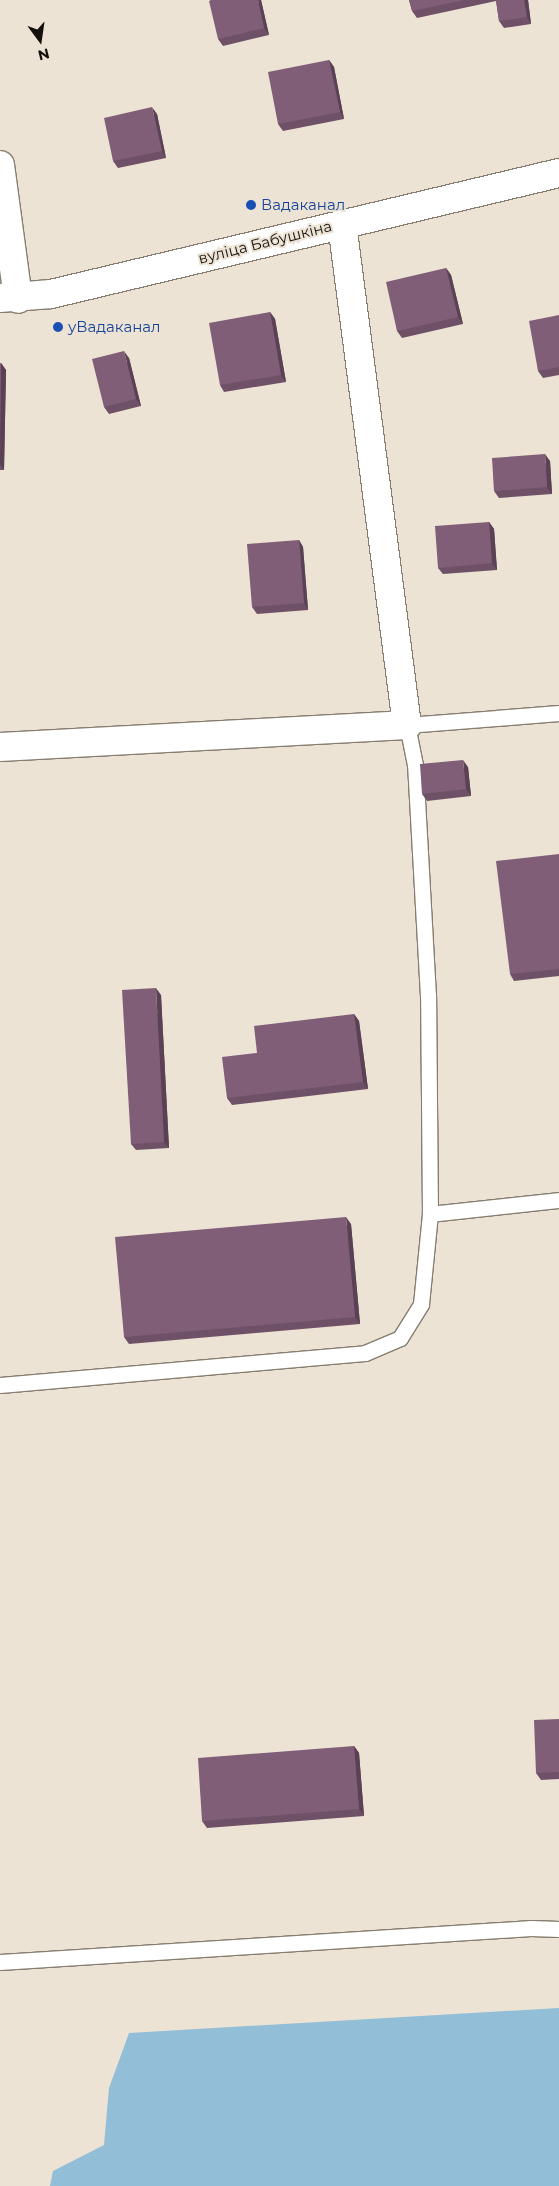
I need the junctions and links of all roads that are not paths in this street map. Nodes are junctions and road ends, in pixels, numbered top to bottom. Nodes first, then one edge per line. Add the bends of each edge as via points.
1 (0, 166) edge
2 (559, 173) edge
3 (342, 224) junction
4 (9, 299) edge
5 (559, 713) edge
6 (407, 725) junction
7 (0, 747) edge
8 (559, 1200) edge
9 (430, 1214) junction
10 (0, 1385) edge
11 (559, 1929) edge
12 (0, 1962) edge

1 - 4 street
2 - 3 street, вуліца Бабушкіна
3 - 4 street, вуліца Бабушкіна via 51,294
3 - 6 street
5 - 6 lane
6 - 7 street
6 - 9 lane via 415,765 428,996
8 - 9 lane
9 - 10 lane via 421,1304 400,1338 365,1353
11 - 12 lane via 531,1928

